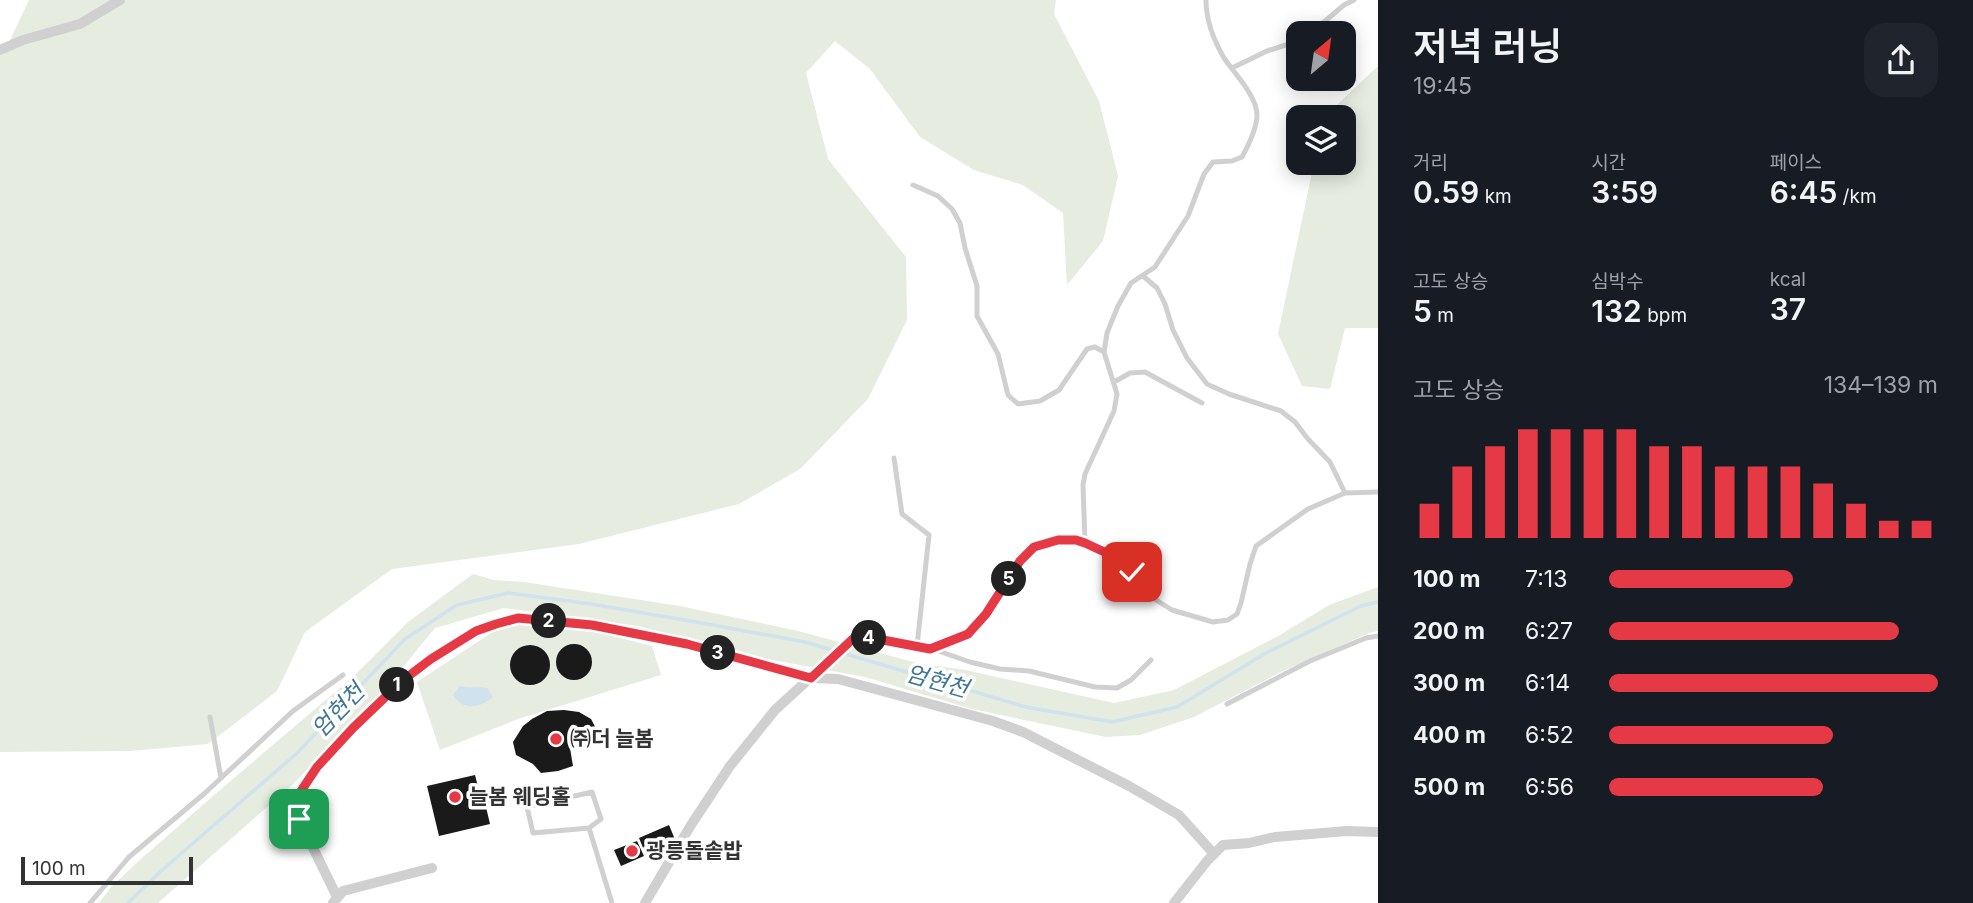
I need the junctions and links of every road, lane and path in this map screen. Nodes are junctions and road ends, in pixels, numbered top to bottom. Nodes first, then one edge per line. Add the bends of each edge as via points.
1 (120, 0) edge
2 (1206, 0) edge
3 (1354, 0) edge
4 (1325, 21) edge
5 (1286, 45) edge
6 (0, 50) edge
7 (1232, 68) junction
8 (913, 185) dead end
9 (1143, 276) junction
10 (1104, 352) junction
11 (1114, 382) junction
12 (1202, 403) dead end
13 (894, 458) dead end
14 (1378, 492) edge
15 (1345, 493) junction
16 (1085, 543) junction
17 (1378, 636) edge
18 (917, 646) junction
19 (930, 649) junction
20 (1151, 660) dead end
21 (343, 675) dead end
22 (811, 678) junction
23 (1227, 704) dead end
24 (210, 717) dead end
25 (221, 778) junction
26 (589, 828) junction
27 (1378, 832) edge
28 (1214, 854) junction
29 (432, 868) dead end
30 (335, 900) edge
31 (90, 903) edge
32 (612, 903) edge
33 (645, 903) edge
34 (1174, 903) edge

1 - 6 street via 80,24
2 - 7 lane via 1208,23
3 - 4 lane
5 - 7 lane
7 - 9 lane via 1253,99 1257,115 1249,144 1242,157 1213,162 1188,216 1155,267
8 - 10 lane via 938,196 960,223 977,286 977,316 998,354 1008,395 1018,404 1040,401 1059,390 1087,349
9 - 10 lane via 1131,283 1118,306
9 - 15 lane via 1157,288 1187,358 1207,384 1281,411 1295,422 1330,462
10 - 11 lane
11 - 12 lane via 1130,373 1145,372
11 - 16 lane via 1114,411 1084,474
13 - 18 lane via 902,514 929,535
14 - 15 lane
15 - 16 lane via 1308,509 1256,546 1237,614 1228,620 1213,622 1172,610 1153,598 1113,556
16 - 19 lane via 1058,540 1034,547 968,634
17 - 23 lane via 1310,661
18 - 19 street
18 - 22 street via 857,635
19 - 20 lane via 990,667 1095,687 1117,688
21 - 25 lane via 293,711
22 - 28 street via 838,679 1023,732 1179,816
22 - 30 street via 687,644 592,625 518,618 476,631 402,681 317,767 299,794 299,819
22 - 33 street via 775,710 730,766
24 - 25 lane
25 - 31 lane via 129,857
26 - 26 lane via 601,819 592,792 527,807 533,833
26 - 32 lane
27 - 28 street via 1275,837 1223,845
28 - 34 street
29 - 30 street via 343,891

